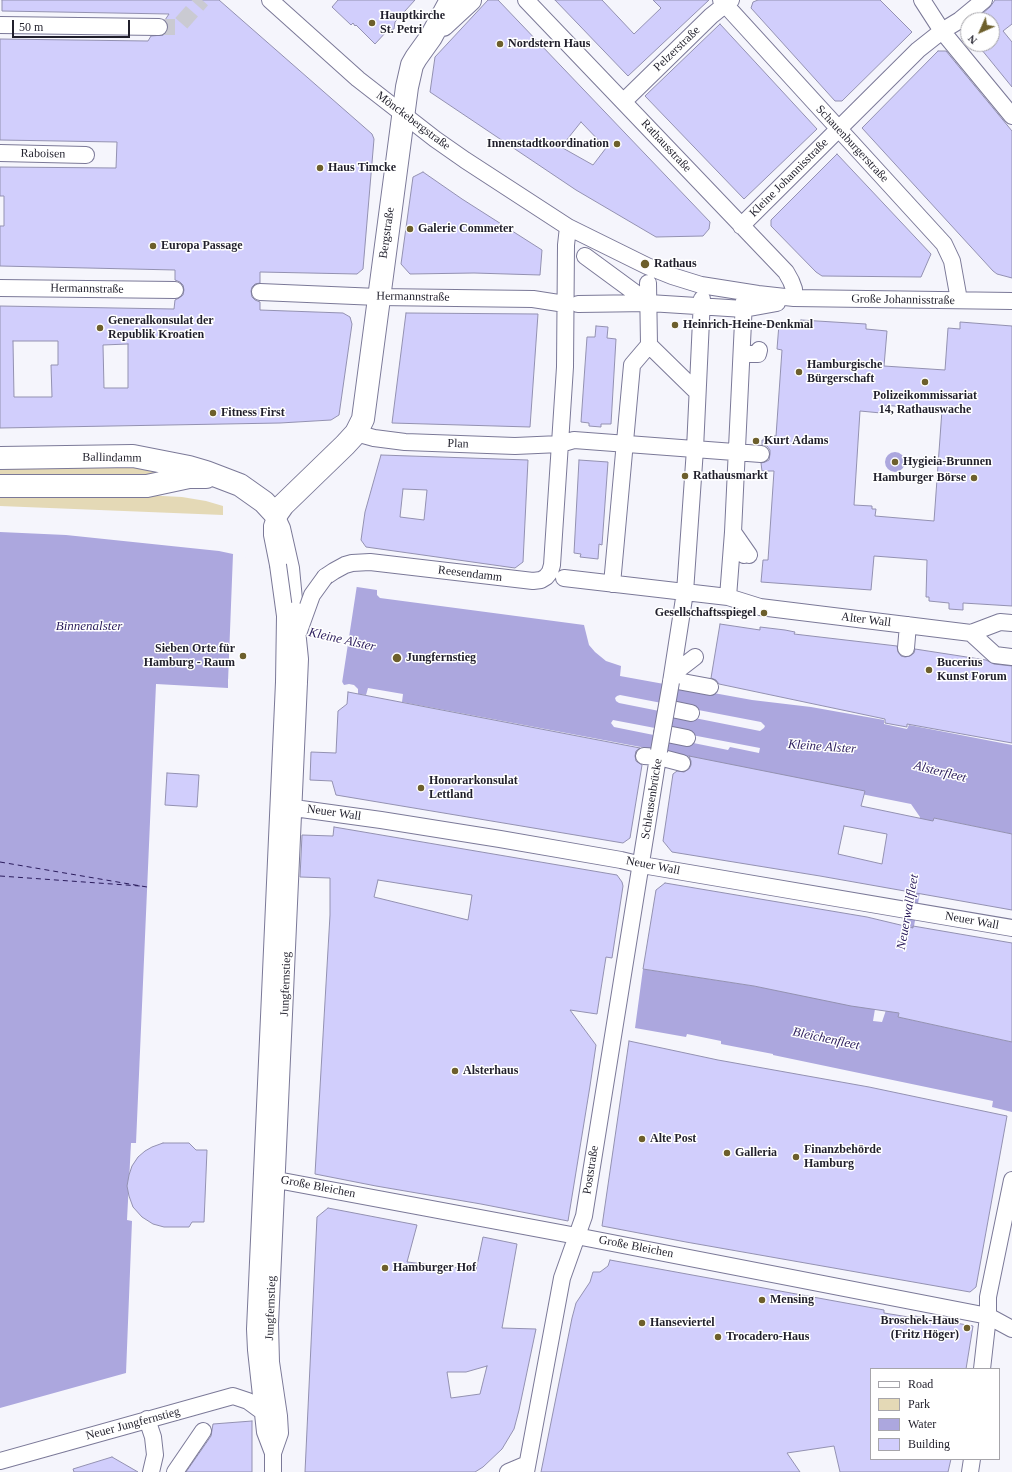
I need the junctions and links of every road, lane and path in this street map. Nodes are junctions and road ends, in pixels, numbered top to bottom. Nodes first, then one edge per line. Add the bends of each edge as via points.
1 (270, 0) edge
2 (451, 0) edge
3 (470, 0) edge
4 (526, 0) edge
5 (922, 0) edge
6 (984, 0) edge
7 (726, 1) edge
8 (0, 25) edge
9 (159, 27) tunnel mouth
10 (942, 31) junction
11 (431, 37) junction
12 (624, 101) junction
13 (404, 116) junction
14 (1012, 116) edge
15 (838, 129) junction
16 (0, 153) edge
17 (86, 155) dead end
18 (741, 226) junction
19 (568, 227) junction
20 (585, 256) dead end
21 (648, 283) dead end
22 (0, 288) edge
23 (175, 290) dead end
24 (260, 292) dead end
25 (378, 297) junction
26 (794, 298) junction
27 (958, 300) junction
28 (1012, 301) edge
29 (649, 303) junction
30 (701, 303) junction
31 (777, 303) dead end
32 (571, 304) junction
33 (744, 305) junction
34 (649, 345) junction
35 (759, 350) dead end
36 (742, 354) junction
37 (697, 392) junction
38 (356, 433) junction
39 (560, 444) junction
40 (625, 444) junction
41 (695, 449) junction
42 (737, 452) junction
43 (761, 454) dead end
44 (0, 458) edge
45 (221, 478) junction
46 (0, 486) edge
47 (279, 510) junction
48 (734, 532) junction
49 (746, 555) dead end
50 (284, 567) junction
51 (564, 578) dead end
52 (612, 584) junction
53 (685, 592) junction
54 (728, 597) junction
55 (1012, 623) edge
56 (908, 625) junction
57 (971, 633) junction
58 (298, 634) junction
59 (906, 648) dead end
60 (695, 657) dead end
61 (1012, 657) edge
62 (672, 678) junction
63 (292, 682) junction
64 (710, 687) dead end
65 (667, 708) junction
66 (691, 713) dead end
67 (662, 733) junction
68 (687, 738) dead end
69 (654, 755) junction
70 (682, 763) dead end
71 (294, 808) junction
72 (642, 865) junction
73 (1012, 928) edge
74 (262, 1166) junction
75 (277, 1180) junction
76 (1012, 1180) edge
77 (576, 1236) junction
78 (988, 1316) junction
79 (1012, 1329) edge
80 (982, 1368) edge
81 (263, 1412) junction
82 (147, 1419) junction
83 (203, 1431) dead end
84 (273, 1454) junction
85 (0, 1460) edge
86 (972, 1460) edge
87 (526, 1468) edge
88 (151, 1472) edge
89 (174, 1472) edge
90 (273, 1472) edge
91 (508, 1472) edge
92 (970, 1472) edge

1 - 13 street, Mönckebergstraße via 358,79
2 - 11 street, Bergstraße
3 - 11 street, Bergstraße
4 - 12 street, Rathausstraße
5 - 10 street
6 - 10 street, Kleine Johannisstraße
7 - 12 street, Pelzerstraße
7 - 15 street, Schauenburgerstraße
8 - 9 street
10 - 14 street
10 - 15 street, Kleine Johannisstraße via 918,50
11 - 13 street, Bergstraße via 412,65
12 - 18 street, Rathausstraße
13 - 19 street, Mönckebergstraße via 465,160
13 - 25 street, Bergstraße
15 - 18 street, Kleine Johannisstraße
15 - 27 street, Schauenburgerstraße via 944,244 952,261
16 - 17 street, Raboisen
18 - 26 street, Rathausstraße via 786,272 792,281
19 - 26 street via 672,276 701,284
19 - 32 street via 566,245
20 - 29 street
21 - 29 street
22 - 23 street, Hermannstraße
24 - 25 street, Hermannstraße
25 - 32 street, Hermannstraße via 533,299
25 - 38 street, Bergstraße via 363,419
26 - 27 street, Große Johannisstraße
27 - 28 street, Große Johannisstraße
29 - 30 street, Hermannstraße
29 - 32 street, Hermannstraße
29 - 34 street
30 - 33 street, Hermannstraße
30 - 37 street, Schleusenbrücke
31 - 33 street, Hermannstraße
32 - 39 street
33 - 36 street
34 - 37 street
34 - 40 street via 632,365
35 - 36 street via 758,354
36 - 42 street
37 - 41 street, Schleusenbrücke
38 - 39 street, Plan via 406,442 515,446
38 - 47 street
39 - 40 street, Plan via 574,440
39 - 58 street, Reesendamm, bridge via 552,565 546,577 533,581 357,562 345,565 325,577 312,595
40 - 41 street, Plan
40 - 52 street
41 - 42 street, Plan
41 - 53 street, Schleusenbrücke
42 - 43 street, Plan
42 - 48 street
44 - 45 street, Ballindamm via 133,456 189,467
45 - 46 street, Ballindamm via 190,477 147,486
45 - 47 street, Ballindamm via 240,485
47 - 50 street, Jungfernstieg via 272,526 272,535
48 - 49 street
48 - 54 street
50 - 58 street, Jungfernstieg, bridge
50 - 63 street, Jungfernstieg, bridge via 285,616
51 - 52 street, Alter Wall
52 - 53 street, Alter Wall
53 - 54 street, Alter Wall
53 - 62 street, Schleusenbrücke
54 - 56 street, Alter Wall via 760,607
55 - 57 street, Alter Wall via 1000,622
56 - 57 street, Alter Wall
56 - 59 street
57 - 61 street via 995,654
58 - 63 street, Jungfernstieg, bridge via 300,658
60 - 62 street
62 - 64 street
62 - 65 street, Schleusenbrücke, bridge
63 - 71 street, Jungfernstieg
63 - 74 street, Jungfernstieg
65 - 66 street
65 - 67 street, Schleusenbrücke, bridge
67 - 68 street
67 - 69 street, Schleusenbrücke, bridge
69 - 70 street
69 - 72 street, Schleusenbrücke
71 - 72 street, Neuer Wall via 500,839
71 - 75 street, Jungfernstieg
72 - 73 street, Neuer Wall
72 - 77 street, Poststraße via 584,1216
74 - 75 street, Große Bleichen
74 - 81 street, Jungfernstieg via 255,1329
75 - 77 street, Große Bleichen
75 - 84 street, Jungfernstieg via 270,1345 280,1433
76 - 78 street via 988,1297
77 - 78 street, Große Bleichen
77 - 87 street, Poststraße via 562,1278
78 - 79 street, Große Bleichen
78 - 80 street
81 - 82 street, Neuer Jungfernstieg via 248,1401 233,1396
81 - 84 street, Jungfernstieg via 265,1432
82 - 85 street, Neuer Jungfernstieg
82 - 88 street via 155,1455
83 - 89 street
84 - 90 street, Jungfernstieg
86 - 92 street
87 - 91 street

